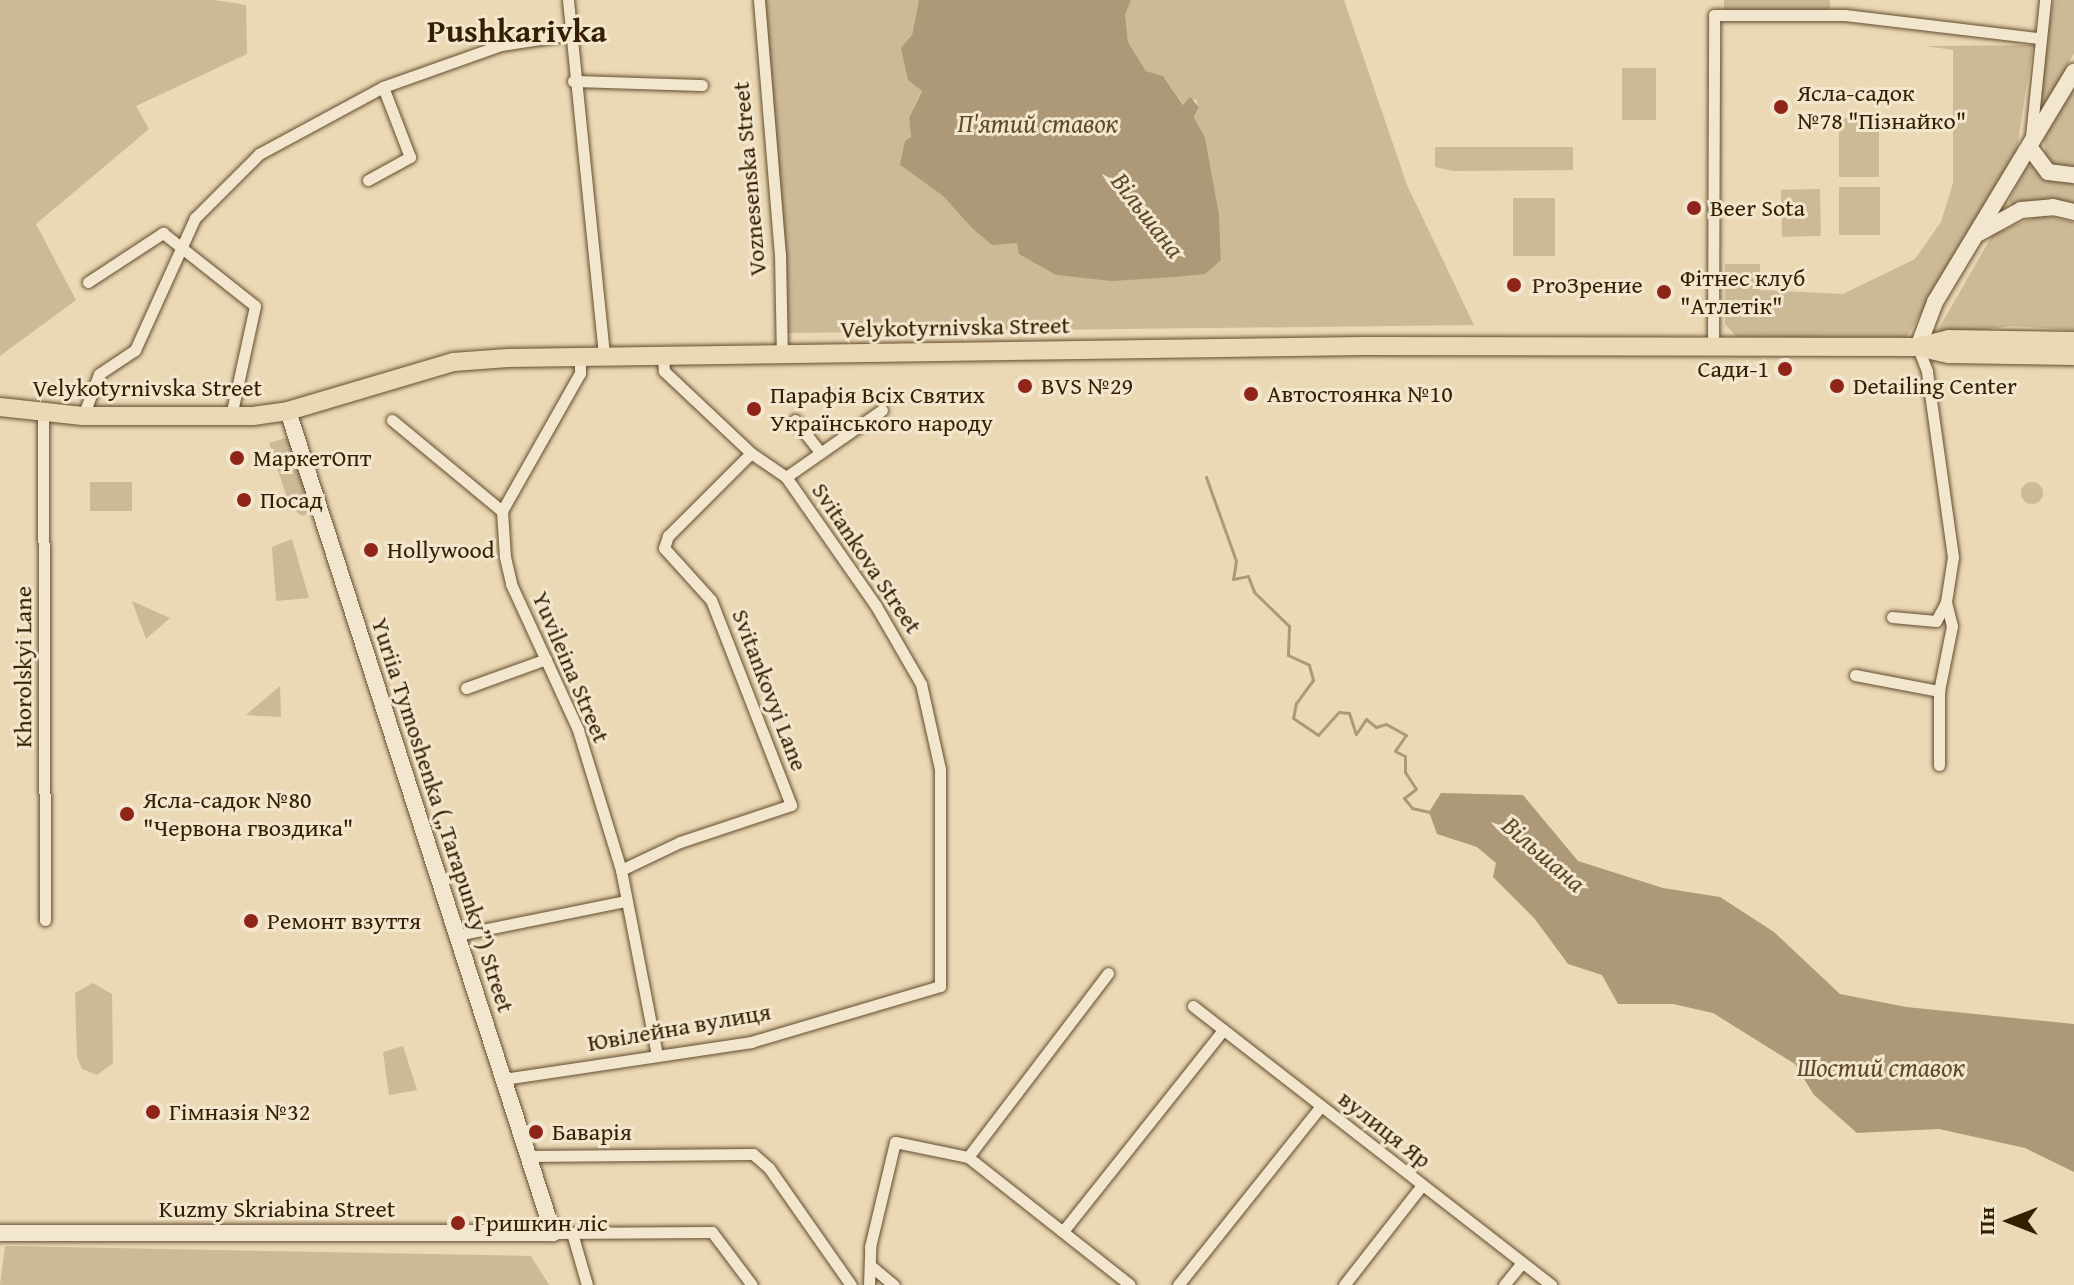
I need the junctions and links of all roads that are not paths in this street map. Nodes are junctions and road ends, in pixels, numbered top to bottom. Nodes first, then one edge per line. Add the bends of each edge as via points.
1 (568, 0) edge
2 (759, 0) edge
3 (2045, 0) edge
4 (572, 34) junction
5 (2039, 38) junction
6 (2074, 72) edge
7 (573, 81) junction
8 (702, 85) dead end
9 (383, 87) junction
10 (2030, 148) junction
11 (2074, 175) edge
12 (368, 180) dead end
13 (2074, 212) edge
14 (1972, 237) junction
15 (183, 247) junction
16 (88, 282) dead end
17 (2074, 341) edge
18 (1713, 347) junction
19 (1918, 347) junction
20 (782, 354) junction
21 (2074, 356) edge
22 (580, 357) junction
23 (604, 357) junction
24 (663, 357) junction
25 (0, 407) edge
26 (882, 410) dead end
27 (288, 411) junction
28 (43, 415) junction
29 (83, 416) junction
30 (231, 416) junction
31 (392, 420) dead end
32 (795, 420) dead end
33 (820, 452) junction
34 (751, 453) junction
35 (786, 477) junction
36 (502, 511) junction
37 (1946, 602) junction
38 (1892, 617) dead end
39 (546, 659) junction
40 (1855, 675) dead end
41 (466, 688) dead end
42 (1939, 691) junction
43 (1939, 765) dead end
44 (621, 870) junction
45 (626, 901) junction
46 (45, 920) dead end
47 (457, 935) junction
48 (942, 973) joint
49 (1108, 973) dead end
50 (1193, 1006) dead end
51 (1223, 1030) junction
52 (657, 1055) junction
53 (504, 1079) junction
54 (1320, 1107) junction
55 (528, 1156) junction
56 (968, 1157) junction
57 (1422, 1185) junction
58 (544, 1202) junction
59 (1064, 1230) junction
60 (0, 1233) edge
61 (553, 1233) junction
62 (572, 1233) junction
63 (528, 1234) junction
64 (1520, 1265) junction
65 (871, 1266) junction
66 (587, 1285) edge
67 (752, 1285) edge
68 (851, 1285) edge
69 (869, 1285) edge
70 (894, 1285) edge
71 (1130, 1285) edge
72 (1178, 1285) edge
73 (1344, 1285) edge
74 (1504, 1285) edge
75 (1551, 1285) edge

1 - 4 street
2 - 20 street, Voznesenska Street via 780,254
3 - 5 street
4 - 7 street
4 - 9 street via 501,45
5 - 10 street
5 - 18 street via 1845,15 1714,15
6 - 10 street
7 - 8 street
7 - 23 street
9 - 12 street via 410,157
9 - 15 street via 259,154 209,198
10 - 11 street via 2048,172
10 - 14 street
13 - 14 street via 2053,207 2021,210
14 - 19 street via 1935,302
15 - 16 street via 163,233
15 - 29 street via 135,350 99,374
15 - 30 street via 255,306
17 - 19 main road, Velykotyrnivska Street via 1949,339
18 - 19 main road, Velykotyrnivska Street
18 - 20 main road, Velykotyrnivska Street
19 - 21 main road, Velykotyrnivska Street via 1949,354
19 - 37 street via 1927,371 1953,557
20 - 24 main road, Velykotyrnivska Street
22 - 23 main road, Velykotyrnivska Street
22 - 27 main road, Velykotyrnivska Street via 453,362
22 - 36 street via 580,373
23 - 24 main road, Velykotyrnivska Street
24 - 34 street, Svitankova Street via 664,371
25 - 28 main road, Velykotyrnivska Street
26 - 33 street
27 - 30 main road, Velykotyrnivska Street
27 - 47 street, Yuriia Tymoshenka („Tarapunky”) Street
28 - 29 main road, Velykotyrnivska Street
28 - 46 street, Khorolskyi Lane
29 - 30 main road, Velykotyrnivska Street
31 - 36 street
32 - 33 street
33 - 35 street
34 - 35 street, Svitankova Street
34 - 44 street, Svitankovyi Lane via 668,536 664,548 711,600 791,805 680,842
35 - 48 street, Svitankova Street via 876,606 921,684 940,769
36 - 39 street, Yuvileina Street via 508,575
37 - 38 street via 1936,621
37 - 42 street via 1952,626
39 - 41 street
39 - 44 street, Yuvileina Street via 578,730
40 - 42 street
42 - 43 street
44 - 45 street, Yuvileina Street
45 - 47 street
45 - 52 street, Yuvileina Street
47 - 53 street, Yuriia Tymoshenka („Tarapunky”) Street
48 - 52 street, Ювілейна вулиця via 940,986 928,993 843,1018 751,1042
49 - 56 street
50 - 51 street, вулиця Яр
51 - 54 street, вулиця Яр
51 - 59 street
52 - 53 street, Ювілейна вулиця
53 - 55 street, Yuriia Tymoshenka („Tarapunky”) Street
54 - 57 street, вулиця Яр
54 - 72 street
55 - 58 street, Yuriia Tymoshenka („Tarapunky”) Street
55 - 68 street via 753,1154 769,1168
56 - 59 street
56 - 65 street via 895,1142 870,1247
57 - 64 street, вулиця Яр
57 - 73 street
58 - 61 street, Yuriia Tymoshenka („Tarapunky”) Street
58 - 63 street
59 - 71 street
60 - 63 street, Kuzmy Skriabina Street
61 - 62 street
61 - 63 street, Kuzmy Skriabina Street
62 - 66 street
62 - 67 street via 712,1232
64 - 74 street
64 - 75 street, вулиця Яр
65 - 69 street
65 - 70 street

